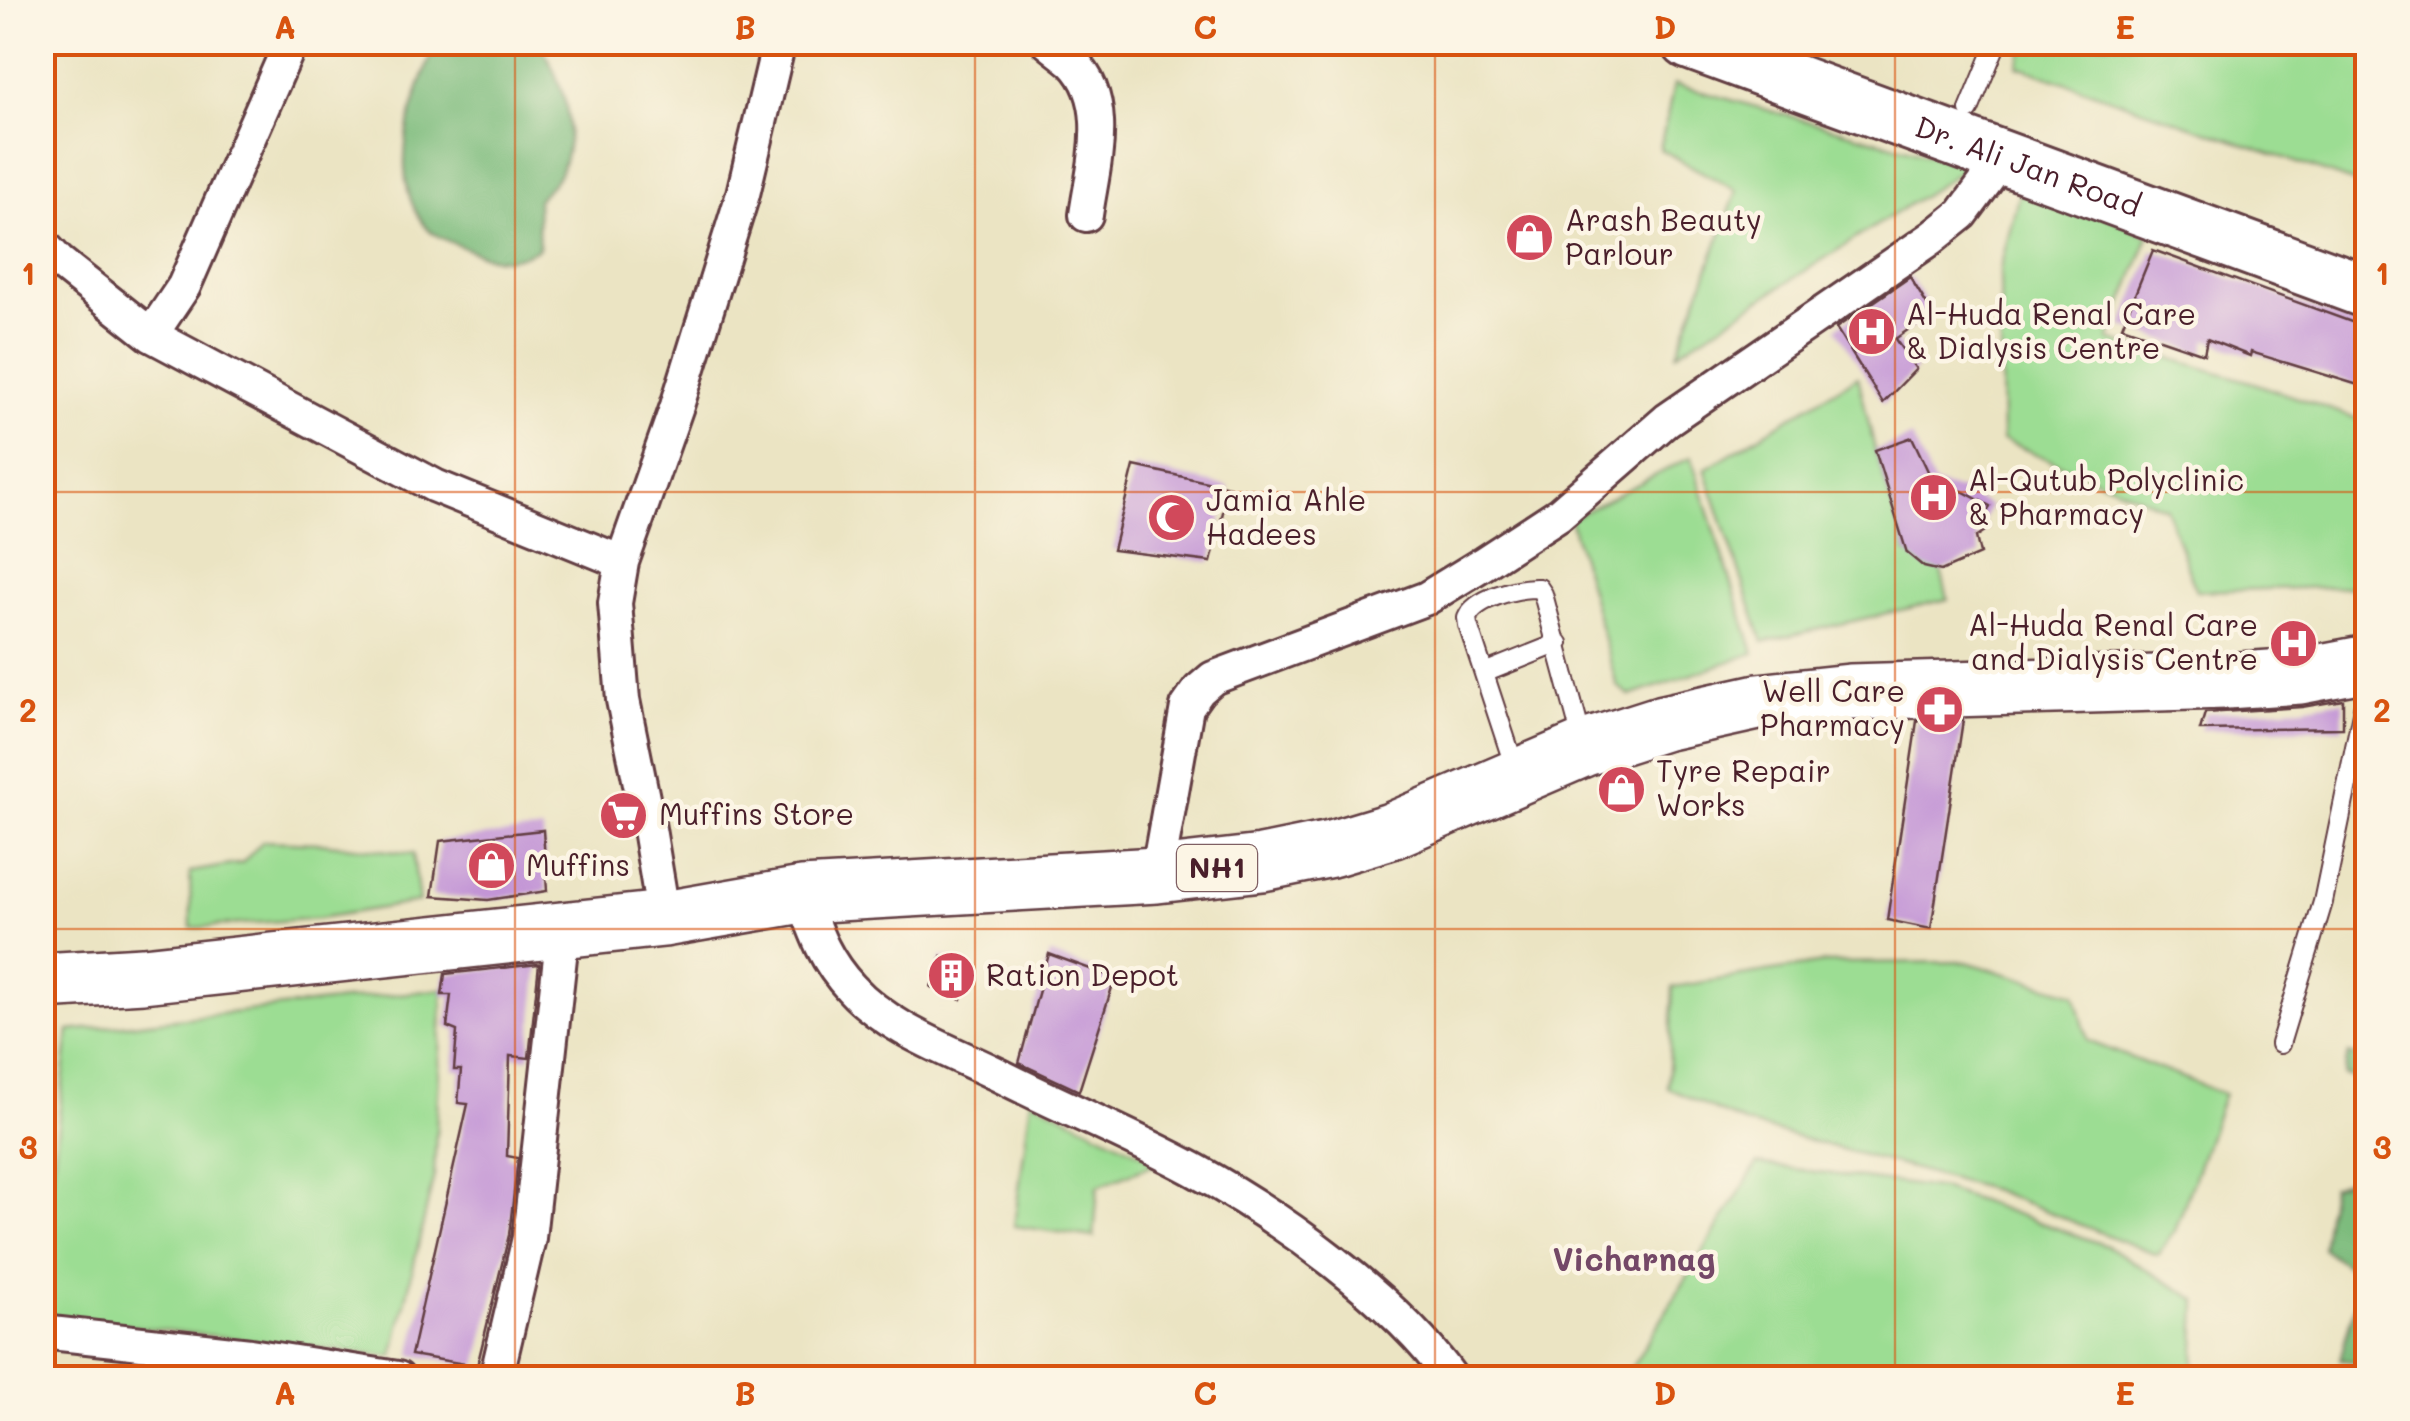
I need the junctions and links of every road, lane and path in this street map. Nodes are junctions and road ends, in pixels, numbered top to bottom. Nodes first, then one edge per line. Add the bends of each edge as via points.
1 (291, 42) edge
2 (779, 42) edge
3 (1048, 42) edge
4 (1688, 42) edge
5 (1791, 42) edge
6 (1997, 42) edge
7 (1969, 110) junction
8 (2004, 158) junction
9 (1086, 215) dead end
10 (42, 244) edge
11 (2368, 258) edge
12 (2368, 292) edge
13 (151, 335) junction
14 (622, 562) junction
15 (1559, 644) junction
16 (2368, 663) edge
17 (1484, 673) junction
18 (2368, 684) edge
19 (1584, 748) junction
20 (1518, 774) junction
21 (1157, 875) junction
22 (802, 894) junction
23 (664, 919) junction
24 (564, 930) junction
25 (42, 981) edge
26 (2280, 1044) dead end
27 (42, 1332) edge
28 (248, 1367) edge
29 (398, 1378) edge
30 (496, 1378) edge
31 (1451, 1378) edge

1 - 13 street via 184,286
2 - 14 street via 743,194
3 - 9 street via 1074,63 1096,100
4 - 8 main road, Dr. Ali Jan Road
5 - 7 main road, Dr. Ali Jan Road
6 - 7 lane
7 - 11 main road, Dr. Ali Jan Road
8 - 12 main road, Dr. Ali Jan Road
8 - 21 street via 1962,214 1932,238 1667,420 1559,514 1427,598 1213,678 1198,690 1187,708
10 - 13 street
13 - 14 street via 436,486
14 - 23 street via 615,604 623,700
15 - 17 lane
15 - 17 lane via 1538,588 1474,606 1467,618
15 - 19 lane
16 - 19 highway, NH1 via 2226,681 1850,692 1739,706
17 - 20 lane
18 - 26 lane via 2322,902
19 - 20 highway, NH1
20 - 21 highway, NH1 via 1391,831 1331,849
21 - 22 highway, NH1
22 - 23 highway, NH1
22 - 31 street via 823,954 853,991 899,1025 1194,1169 1268,1216 1388,1308
23 - 24 highway, NH1
24 - 25 highway, NH1
24 - 30 street via 529,1238
27 - 28 street
28 - 29 street

